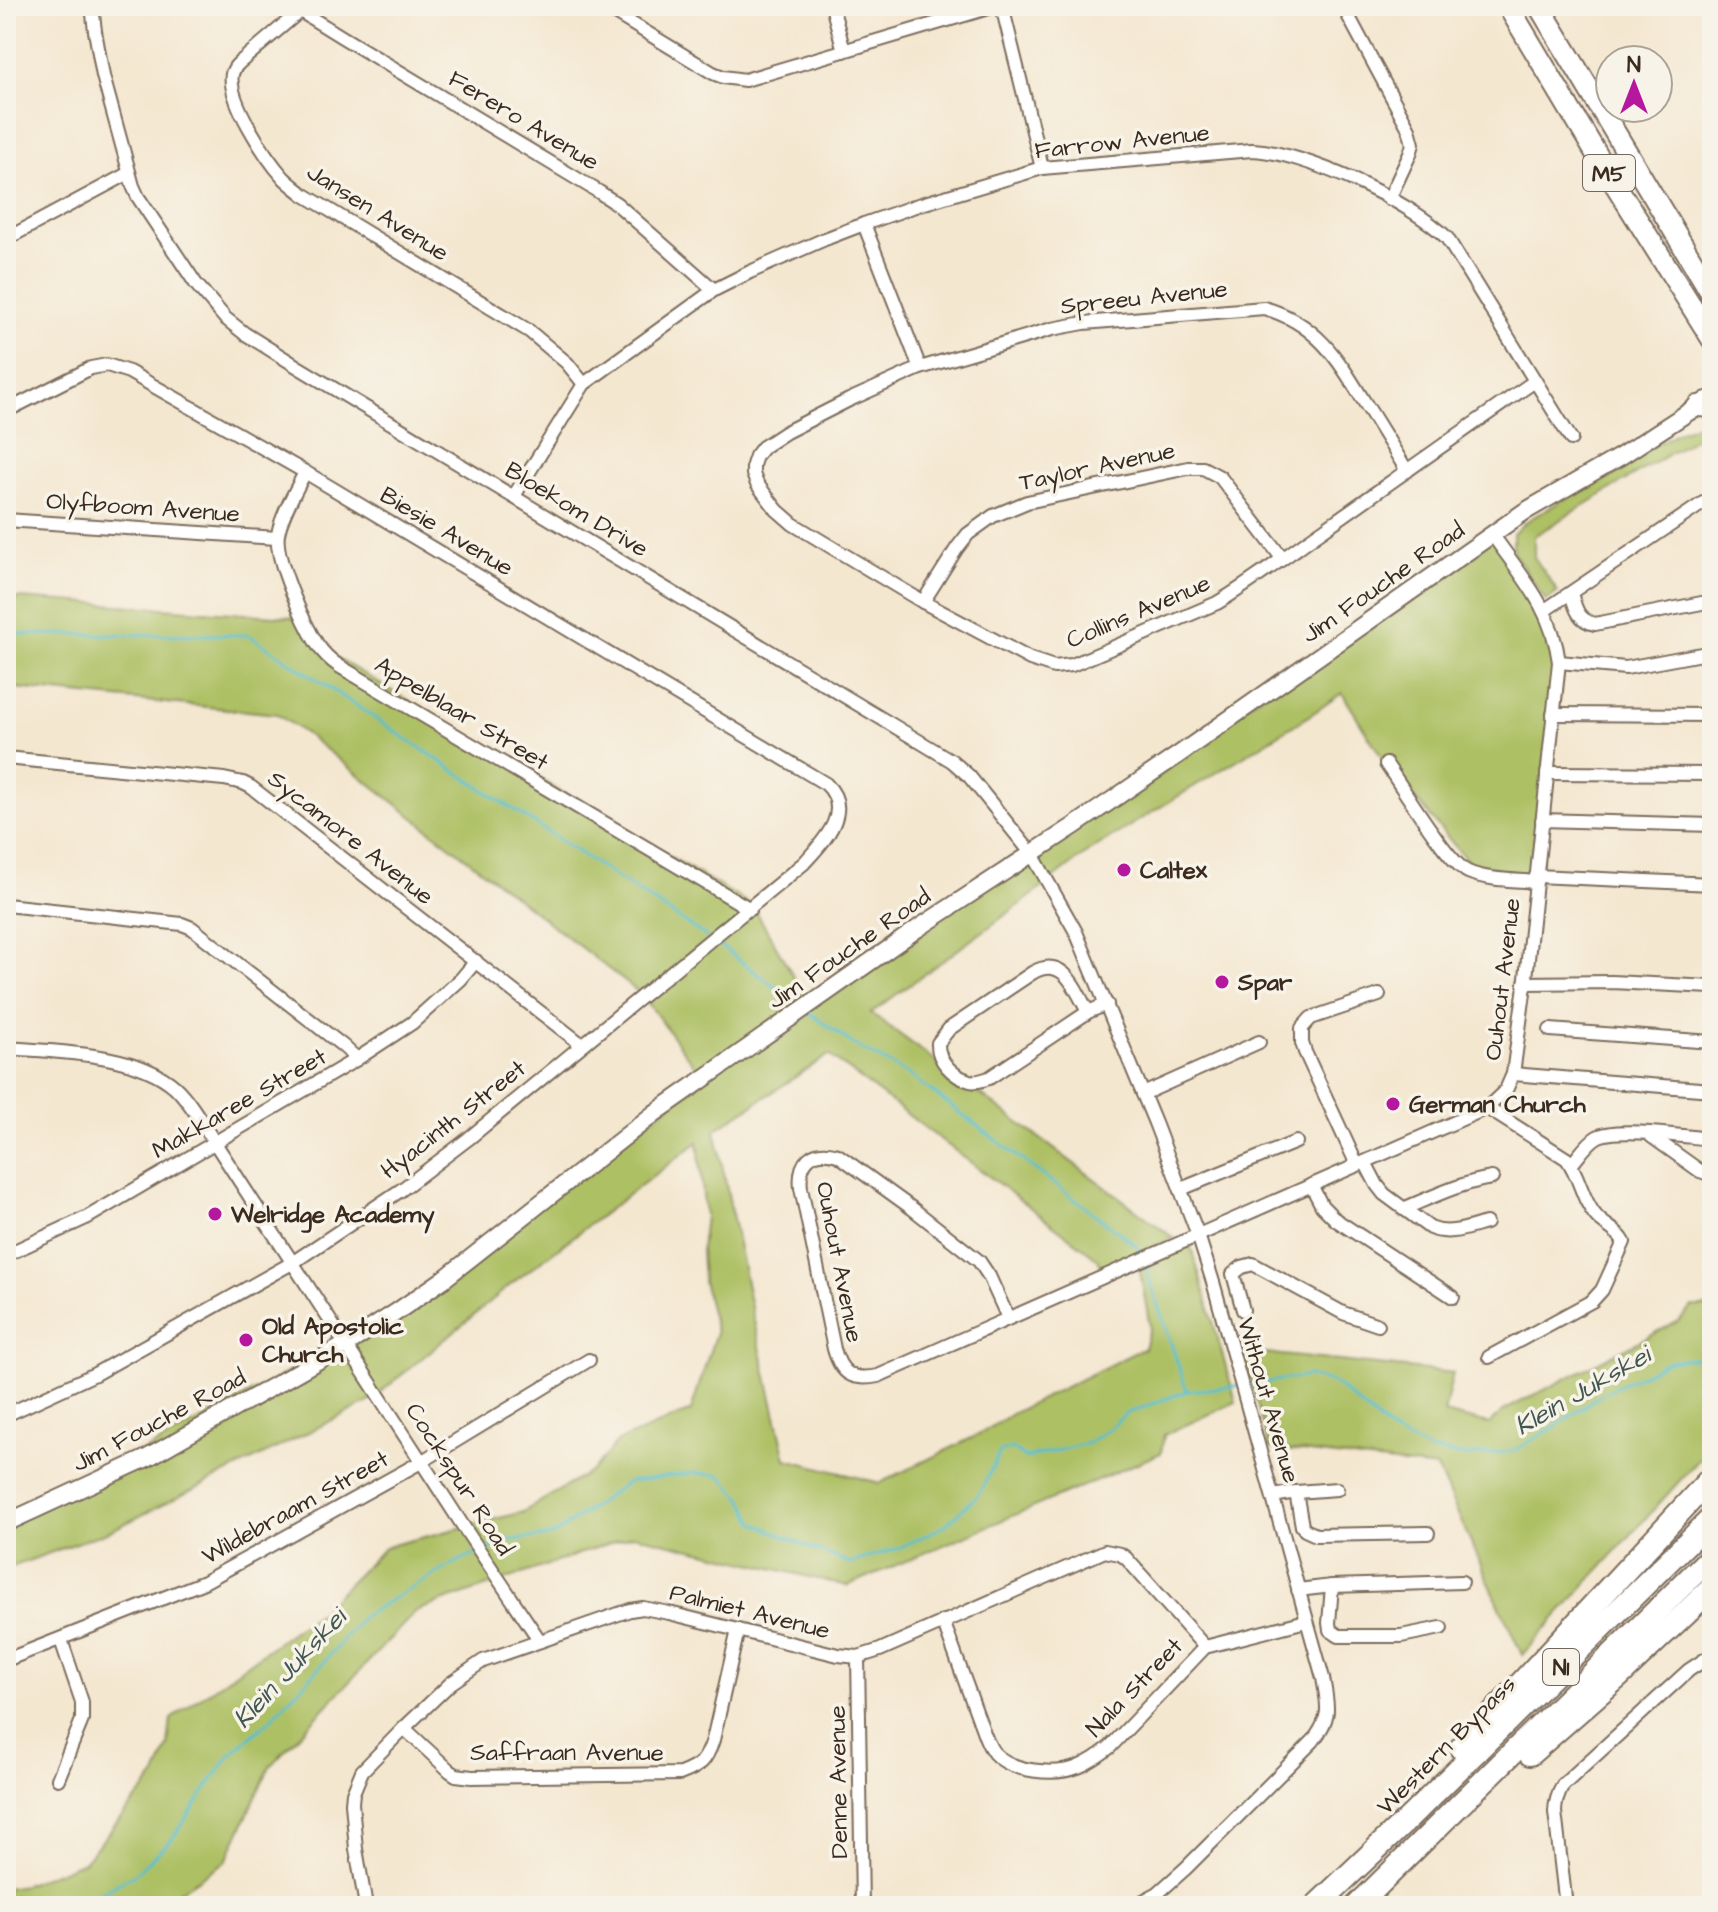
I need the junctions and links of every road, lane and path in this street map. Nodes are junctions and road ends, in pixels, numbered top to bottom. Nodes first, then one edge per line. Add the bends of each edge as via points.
1 (92, 6) edge
2 (603, 6) edge
3 (832, 6) edge
4 (995, 6) edge
5 (1002, 6) edge
6 (1343, 6) edge
7 (1508, 6) edge
8 (1539, 6) edge
9 (301, 8) edge
10 (844, 51) junction
11 (1042, 168) junction
12 (129, 173) junction
13 (1389, 199) junction
14 (864, 224) junction
15 (6, 239) edge
16 (714, 290) junction
17 (1712, 294) edge
18 (1712, 339) edge
19 (920, 368) junction
20 (1535, 381) junction
21 (584, 384) junction
22 (1707, 403) edge
23 (6, 411) edge
24 (1571, 439) dead end
25 (1407, 471) junction
26 (305, 472) junction
27 (753, 474) joint
28 (514, 496) junction
29 (1703, 503) dead end
30 (6, 520) edge
31 (1492, 534) junction
32 (277, 538) junction
33 (1282, 558) junction
34 (1571, 593) junction
35 (1712, 601) edge
36 (923, 602) junction
37 (1545, 610) junction
38 (1712, 652) edge
39 (1559, 662) junction
40 (1553, 714) junction
41 (1712, 715) edge
42 (6, 758) edge
43 (1386, 764) dead end
44 (1547, 773) junction
45 (1712, 774) edge
46 (837, 815) joint
47 (1542, 820) junction
48 (1712, 825) edge
49 (1032, 854) junction
50 (1535, 879) junction
51 (1712, 884) edge
52 (6, 905) edge
53 (750, 909) junction
54 (476, 961) junction
55 (1525, 983) junction
56 (1712, 987) edge
57 (1379, 995) dead end
58 (1107, 1004) junction
59 (1088, 1012) junction
60 (1550, 1030) dead end
61 (1259, 1042) dead end
62 (1712, 1042) edge
63 (581, 1044) junction
64 (6, 1048) edge
65 (357, 1059) junction
66 (1513, 1074) junction
67 (1712, 1090) edge
68 (1143, 1094) junction
69 (1487, 1108) junction
70 (1648, 1134) junction
71 (1712, 1139) edge
72 (1296, 1142) dead end
73 (215, 1143) junction
74 (1361, 1164) junction
75 (1571, 1165) junction
76 (1712, 1175) edge
77 (1492, 1178) dead end
78 (1311, 1185) junction
79 (1181, 1189) junction
80 (1403, 1209) junction
81 (1486, 1223) dead end
82 (1198, 1235) junction
83 (6, 1255) edge
84 (292, 1263) junction
85 (1233, 1274) junction
86 (1213, 1282) junction
87 (1453, 1297) dead end
88 (1243, 1310) dead end
89 (1008, 1318) junction
90 (1378, 1325) dead end
91 (347, 1344) junction
92 (1489, 1357) dead end
93 (589, 1360) dead end
94 (6, 1415) edge
95 (421, 1462) junction
96 (1712, 1477) edge
97 (1337, 1489) dead end
98 (1296, 1492) junction
99 (1273, 1496) junction
100 (1712, 1518) edge
101 (6, 1523) edge
102 (1428, 1533) dead end
103 (1712, 1556) edge
104 (1462, 1582) dead end
105 (1332, 1586) junction
106 (1712, 1588) edge
107 (1298, 1590) junction
108 (943, 1621) junction
109 (1306, 1621) junction
110 (1441, 1628) dead end
111 (738, 1630) junction
112 (61, 1640) junction
113 (540, 1641) junction
114 (1205, 1647) junction
115 (1712, 1655) edge
116 (858, 1657) junction
117 (6, 1660) edge
118 (404, 1728) junction
119 (58, 1779) dead end
120 (1411, 1816) junction
121 (1420, 1843) junction
122 (366, 1906) edge
123 (862, 1906) edge
124 (1134, 1906) edge
125 (1316, 1906) edge
126 (1357, 1906) edge
127 (1566, 1906) edge

1 - 12 street, Bloekom Drive via 98,53
2 - 10 street via 723,77 745,80
3 - 10 street
4 - 10 street
5 - 11 street
6 - 13 street via 1413,144
7 - 18 main road, M5
8 - 17 main road, M5
9 - 16 street, Ferero Avenue via 617,204
9 - 21 street, Jansen Avenue via 232,74 243,116 274,167 303,194 529,331
11 - 13 street, Farrow Avenue via 1270,150
11 - 14 street, Farrow Avenue
12 - 15 street
12 - 28 street, Bloekom Drive via 153,221 225,318
13 - 20 street, Farrow Avenue via 1426,219 1447,238
14 - 16 street, Farrow Avenue
14 - 19 street
16 - 21 street, Farrow Avenue
19 - 25 street, Spreeu Avenue via 1068,325 1264,308 1291,318 1330,350
19 - 27 street, Spreeu Avenue via 786,432 763,447
20 - 24 street, Farrow Avenue
20 - 25 street, Collins Avenue
21 - 28 street, Farrow Avenue
22 - 31 street, Jim Fouche Road
23 - 26 street, Biesie Avenue via 91,368 116,367
25 - 33 street, Collins Avenue
26 - 32 street
26 - 46 street, Biesie Avenue via 826,784 836,798
27 - 36 street, Collins Avenue via 762,493 793,524
28 - 49 street, Bloekom Drive via 952,761
29 - 34 street
30 - 32 street, Olyfboom Avenue
31 - 37 street, Ouhout Avenue
31 - 49 street, Jim Fouche Road
32 - 53 street, Appelblaar Street via 303,619 333,661
33 - 36 street, Collins Avenue via 1217,603 1072,665 1054,667 1030,659
33 - 36 street, Taylor Avenue via 1220,477 1203,468 1188,468 1027,502 993,516 962,541
34 - 35 street via 1582,619 1595,624
34 - 37 street
37 - 39 street, Ouhout Avenue
38 - 39 street via 1626,668
39 - 40 street, Ouhout Avenue
40 - 41 street
40 - 44 street, Ouhout Avenue
42 - 54 street, Sycamore Avenue via 243,783
43 - 50 street via 1459,867 1481,875
44 - 45 street
44 - 47 street, Ouhout Avenue
46 - 53 street, Hyacinth Street via 811,855
47 - 48 street
47 - 50 street, Ouhout Avenue
49 - 58 street, Without Avenue via 1076,932
49 - 91 street, Jim Fouche Road via 655,1113 444,1279
50 - 51 street
50 - 55 street, Ouhout Avenue
52 - 65 street via 192,928
53 - 63 street, Hyacinth Street
54 - 63 street, Sycamore Avenue
54 - 65 street, Makkaree Street via 419,1017
55 - 56 street
55 - 66 street, Ouhout Avenue
57 - 74 street via 1311,1018 1302,1028 1305,1052
58 - 59 street
58 - 68 street, Without Avenue
59 - 59 street via 1059,968 1046,966 949,1029 938,1043 939,1057 968,1081 981,1081
60 - 62 street
61 - 68 street
63 - 84 street, Hyacinth Street via 432,1167
64 - 73 street, Cockspur Road via 106,1058 139,1067 175,1088
65 - 73 street, Makkaree Street
66 - 67 street
66 - 69 street, Ouhout Avenue via 1506,1090
68 - 79 street, Without Avenue
69 - 74 street, Ouhout Avenue
69 - 75 street
70 - 71 street
70 - 75 street via 1598,1136
70 - 76 street
72 - 79 street
73 - 83 street, Makkaree Street via 88,1217
73 - 84 street, Cockspur Road
74 - 78 street, Ouhout Avenue
74 - 80 street
75 - 92 street via 1591,1209 1624,1242 1592,1301
77 - 80 street
78 - 82 street, Ouhout Avenue
78 - 87 street via 1336,1220
79 - 82 street, Without Avenue
80 - 81 street via 1438,1231
82 - 86 street, Without Avenue
82 - 89 street, Ouhout Avenue
84 - 91 street, Cockspur Road
84 - 94 street, Hyacinth Street via 95,1374
85 - 86 street
85 - 88 street
85 - 90 street via 1253,1264 1343,1313
86 - 99 street, Without Avenue
89 - 89 street, Ouhout Avenue via 878,1376 857,1378 841,1368 801,1188 808,1159 829,1152 838,1155 979,1261
91 - 95 street, Cockspur Road
91 - 101 street, Jim Fouche Road via 147,1458
93 - 95 street, Wildebraam Street
95 - 112 street, Wildebraam Street via 204,1582
95 - 113 street, Cockspur Road
96 - 120 highway via 1481,1725
97 - 98 street
98 - 99 street
98 - 102 street via 1300,1520 1310,1534
99 - 107 street, Without Avenue
100 - 120 highway, Western Bypass / N1
103 - 121 highway, N1
104 - 105 street
105 - 107 street
105 - 110 street via 1329,1623 1339,1636 1401,1636
106 - 121 highway via 1607,1688
107 - 109 street, Without Avenue
108 - 114 street, Palmiet Avenue via 1105,1551 1126,1558
108 - 114 street, Nala Street via 993,1752 1019,1769 1037,1771 1074,1768 1110,1747
108 - 116 street, Palmiet Avenue
109 - 114 street, Nala Street
109 - 124 street, Without Avenue via 1323,1678 1326,1723 1186,1868
111 - 113 street, Palmiet Avenue via 643,1608
111 - 116 street, Palmiet Avenue
111 - 118 street, Saffraan Avenue via 708,1755 680,1774 456,1775
112 - 117 street, Wildebraam Street
112 - 119 street via 83,1712
113 - 118 street, Palmiet Avenue via 467,1671
115 - 127 street via 1563,1785 1555,1812
116 - 123 street, Denne Avenue
118 - 122 street, Palmiet Avenue via 362,1771 353,1793
120 - 125 highway, Western Bypass / N1
121 - 126 highway, N1

